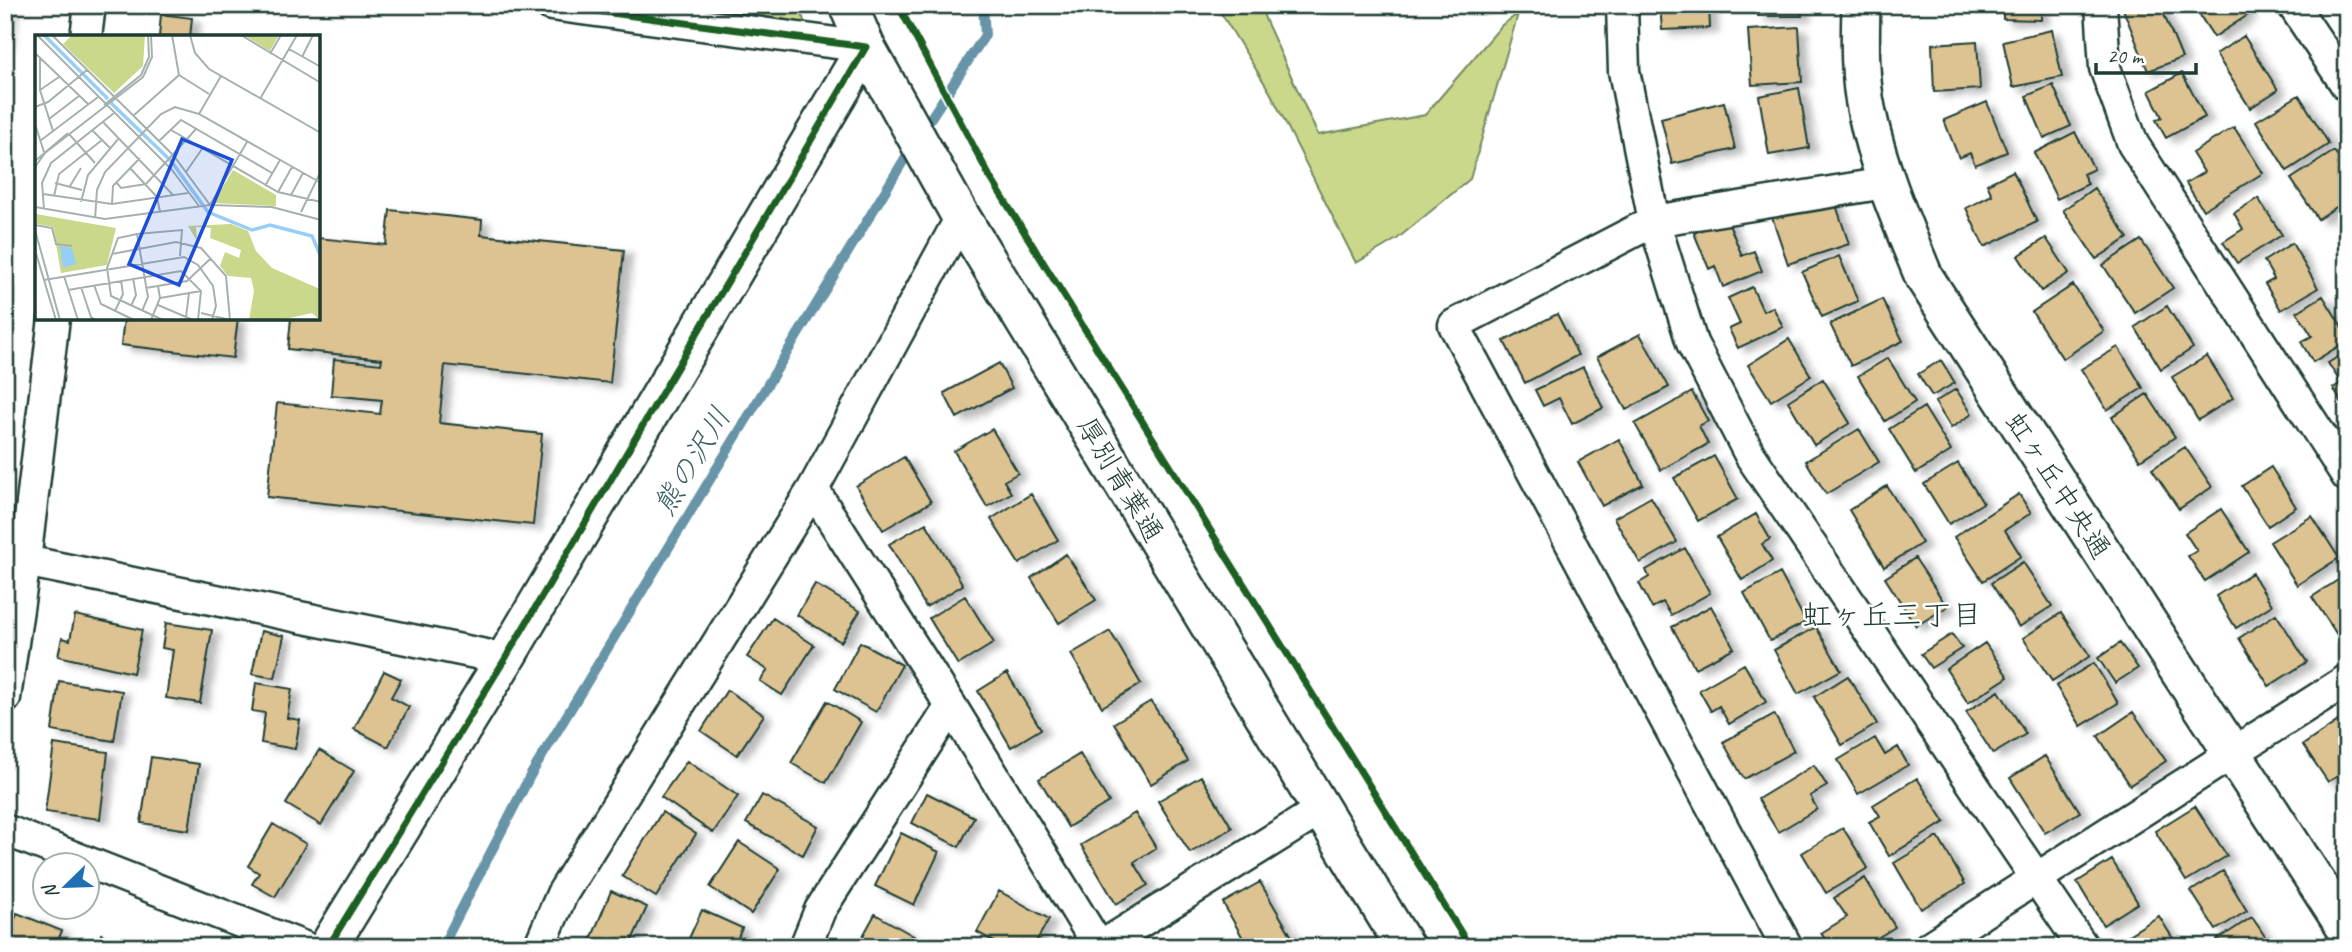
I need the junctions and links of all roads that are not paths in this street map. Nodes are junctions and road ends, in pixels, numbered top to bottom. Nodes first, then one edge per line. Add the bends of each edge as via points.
1 (90, 5) edge
2 (551, 5) edge
3 (848, 5) edge
4 (1622, 5) edge
5 (1861, 5) edge
6 (2101, 5) edge
7 (2293, 5) edge
8 (86, 35) edge
9 (866, 47) junction
10 (2347, 86) edge
11 (1885, 183) junction
12 (961, 217) junction
13 (1654, 221) junction
14 (54, 320) edge
15 (2347, 476) edge
16 (813, 489) junction
17 (25, 561) junction
18 (505, 659) junction
19 (2347, 680) edge
20 (5, 698) edge
21 (951, 706) junction
22 (2231, 752) junction
23 (1322, 809) junction
24 (5, 830) edge
25 (2039, 878) junction
26 (2347, 930) edge
27 (304, 947) edge
28 (328, 947) edge
29 (539, 947) edge
30 (806, 947) edge
31 (1099, 947) edge
32 (1405, 947) edge
33 (1787, 947) edge
34 (1929, 947) edge
35 (2083, 947) edge

1 - 8 street
2 - 9 street
3 - 9 street, 厚別青葉通
4 - 13 street via 1624,71
5 - 11 street, 虹ヶ丘中央通 via 1866,112
6 - 15 street via 2105,68 2133,144
7 - 10 street
9 - 12 street, 厚別青葉通
9 - 18 street
11 - 13 street
11 - 22 street, 虹ヶ丘中央通 via 1924,277
12 - 16 street
12 - 23 street, 厚別青葉通
13 - 25 street via 1692,343 1750,455
13 - 33 street via 1454,325
14 - 17 street
16 - 21 street
16 - 29 street via 562,894
17 - 18 street
17 - 20 street
18 - 28 street
19 - 22 street
21 - 30 street via 820,910
21 - 31 street
22 - 25 street
22 - 26 street, 虹ヶ丘中央通
23 - 31 street
23 - 32 street, 厚別青葉通
24 - 27 street
25 - 34 street
25 - 35 street

